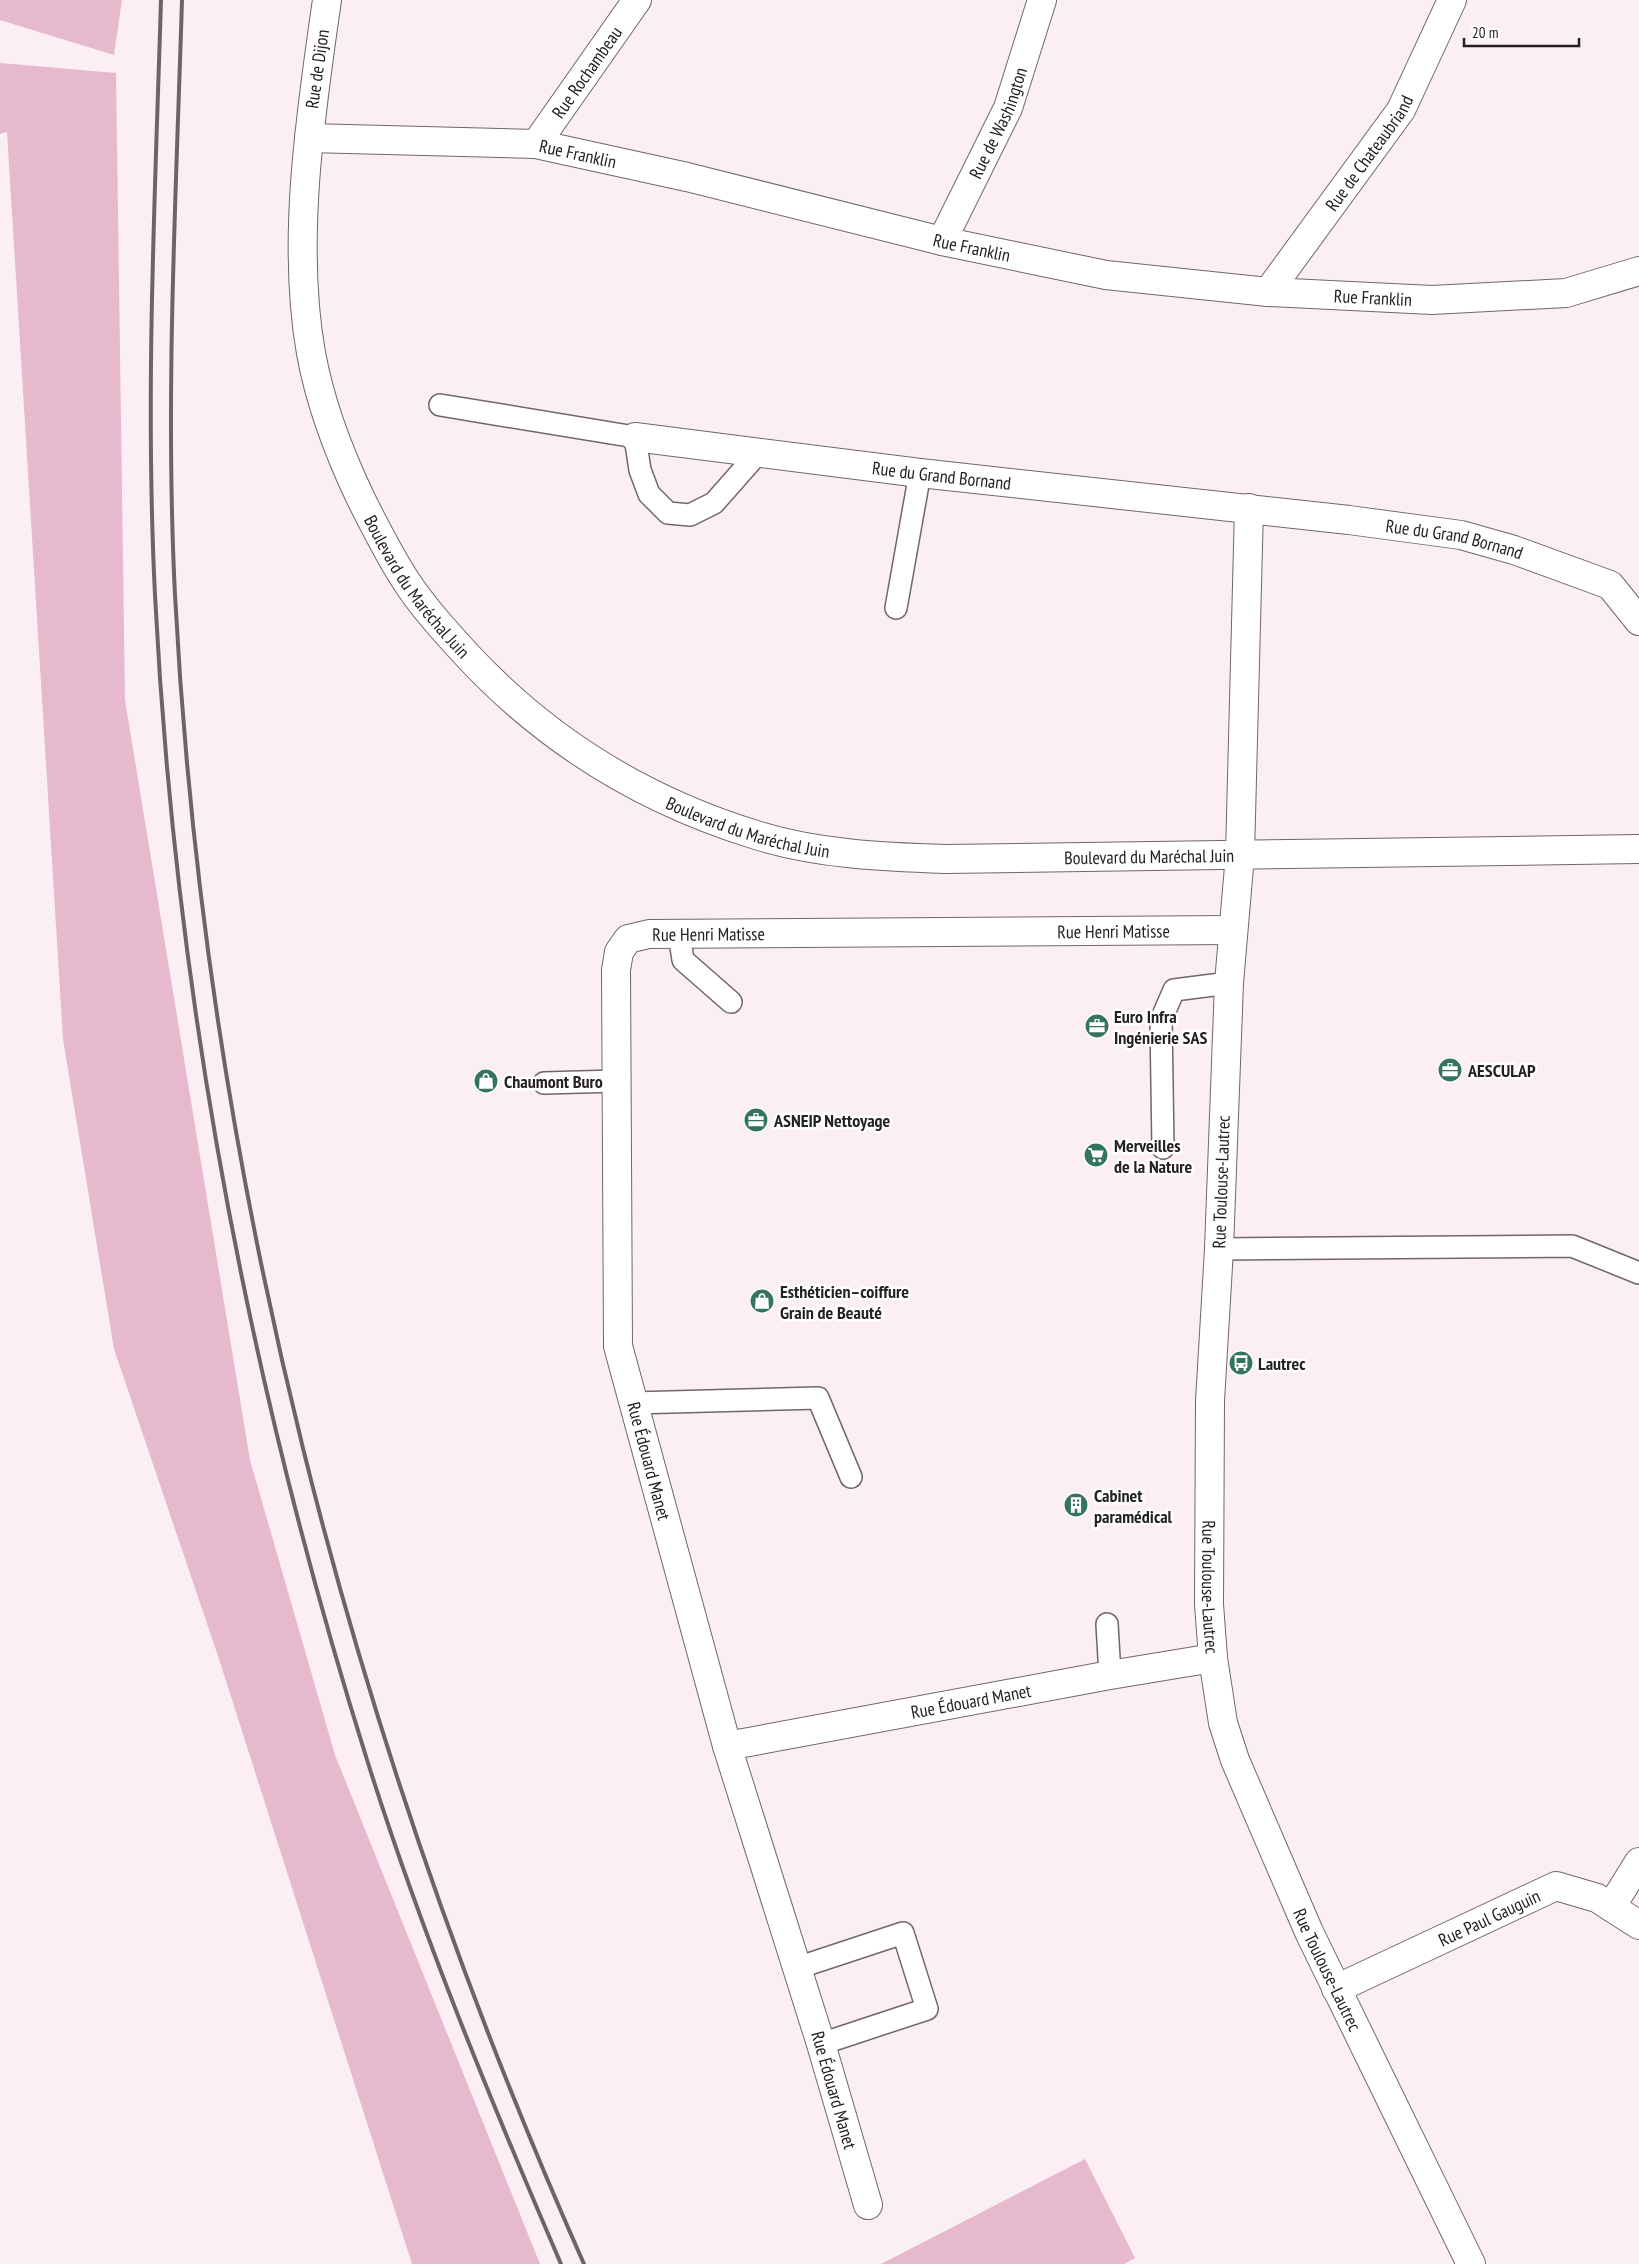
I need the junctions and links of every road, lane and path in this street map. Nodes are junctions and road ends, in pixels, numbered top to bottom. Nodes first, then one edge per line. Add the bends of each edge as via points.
1 (327, 0) edge
2 (637, 0) edge
3 (1042, 0) edge
4 (1452, 0) edge
5 (309, 138) junction
6 (536, 144) junction
7 (942, 241) junction
8 (1639, 272) edge
9 (1268, 292) junction
10 (440, 405) dead end
11 (635, 436) junction
12 (759, 452) junction
13 (920, 473) junction
14 (1249, 508) junction
15 (896, 608) dead end
16 (1639, 621) edge
17 (1639, 849) edge
18 (1240, 855) junction
19 (1232, 930) junction
20 (680, 934) junction
21 (1229, 983) junction
22 (731, 1002) dead end
23 (617, 1081) junction
24 (544, 1083) dead end
25 (1163, 1148) dead end
26 (1219, 1249) junction
27 (1639, 1273) edge
28 (630, 1391) junction
29 (851, 1477) dead end
30 (1106, 1624) dead end
31 (1213, 1658) junction
32 (1110, 1675) junction
33 (727, 1746) junction
34 (1639, 1862) edge
35 (1611, 1907) junction
36 (1639, 1925) edge
37 (797, 1968) junction
38 (1336, 1989) junction
39 (821, 2044) junction
40 (868, 2205) dead end
41 (1471, 2264) edge

1 - 5 street, Rue de Dijon
2 - 6 street, Rue Rochambeau
3 - 7 street, Rue de Washington via 1008,108
4 - 9 street, Rue de Chateaubriand via 1401,110
5 - 6 street, Rue Franklin
5 - 18 street, Boulevard du Maréchal Juin via 304,199 304,264 311,353 327,415 346,468 407,582 443,630 532,719 580,754 635,786 697,815 759,836 815,848 876,856 946,859
6 - 7 street, Rue Franklin via 687,177
7 - 9 street, Rue Franklin via 1106,274
8 - 9 street, Rue Franklin via 1566,294 1432,300
10 - 11 lane
11 - 12 street, Rue du Grand Bornand
11 - 12 lane via 640,470 649,494 668,513 690,515 714,504
12 - 13 street, Rue du Grand Bornand
13 - 14 street, Rue du Grand Bornand
13 - 15 lane
14 - 16 street, Rue du Grand Bornand via 1461,535 1514,550 1610,586
14 - 18 street
17 - 18 street, Boulevard du Maréchal Juin
18 - 19 street, Rue Toulouse-Lautrec
19 - 20 street, Rue Henri Matisse
19 - 21 street, Rue Toulouse-Lautrec
20 - 22 lane via 683,960
20 - 23 street, Rue Henri Matisse via 649,934 628,939 619,952 616,970
21 - 25 lane via 1174,990 1161,1020
21 - 26 street, Rue Toulouse-Lautrec
23 - 24 lane
23 - 28 street, Rue Henri Matisse via 618,1346
26 - 27 lane via 1572,1246
26 - 31 street, Rue Toulouse-Lautrec via 1210,1402 1209,1604
28 - 29 lane via 818,1398
28 - 33 street, Rue Édouard Manet
30 - 32 lane
31 - 32 street, Rue Édouard Manet
31 - 38 street, Rue Toulouse-Lautrec via 1223,1723 1235,1760
32 - 33 street, Rue Édouard Manet
33 - 37 street, Rue Édouard Manet
34 - 35 street
35 - 36 street, Rue Paul Gauguin
35 - 38 street, Rue Paul Gauguin via 1597,1898 1556,1886
37 - 39 street, Rue Édouard Manet
37 - 39 lane via 902,1933 927,2008
38 - 41 street, Rue Toulouse-Lautrec
39 - 40 street, Rue Édouard Manet

